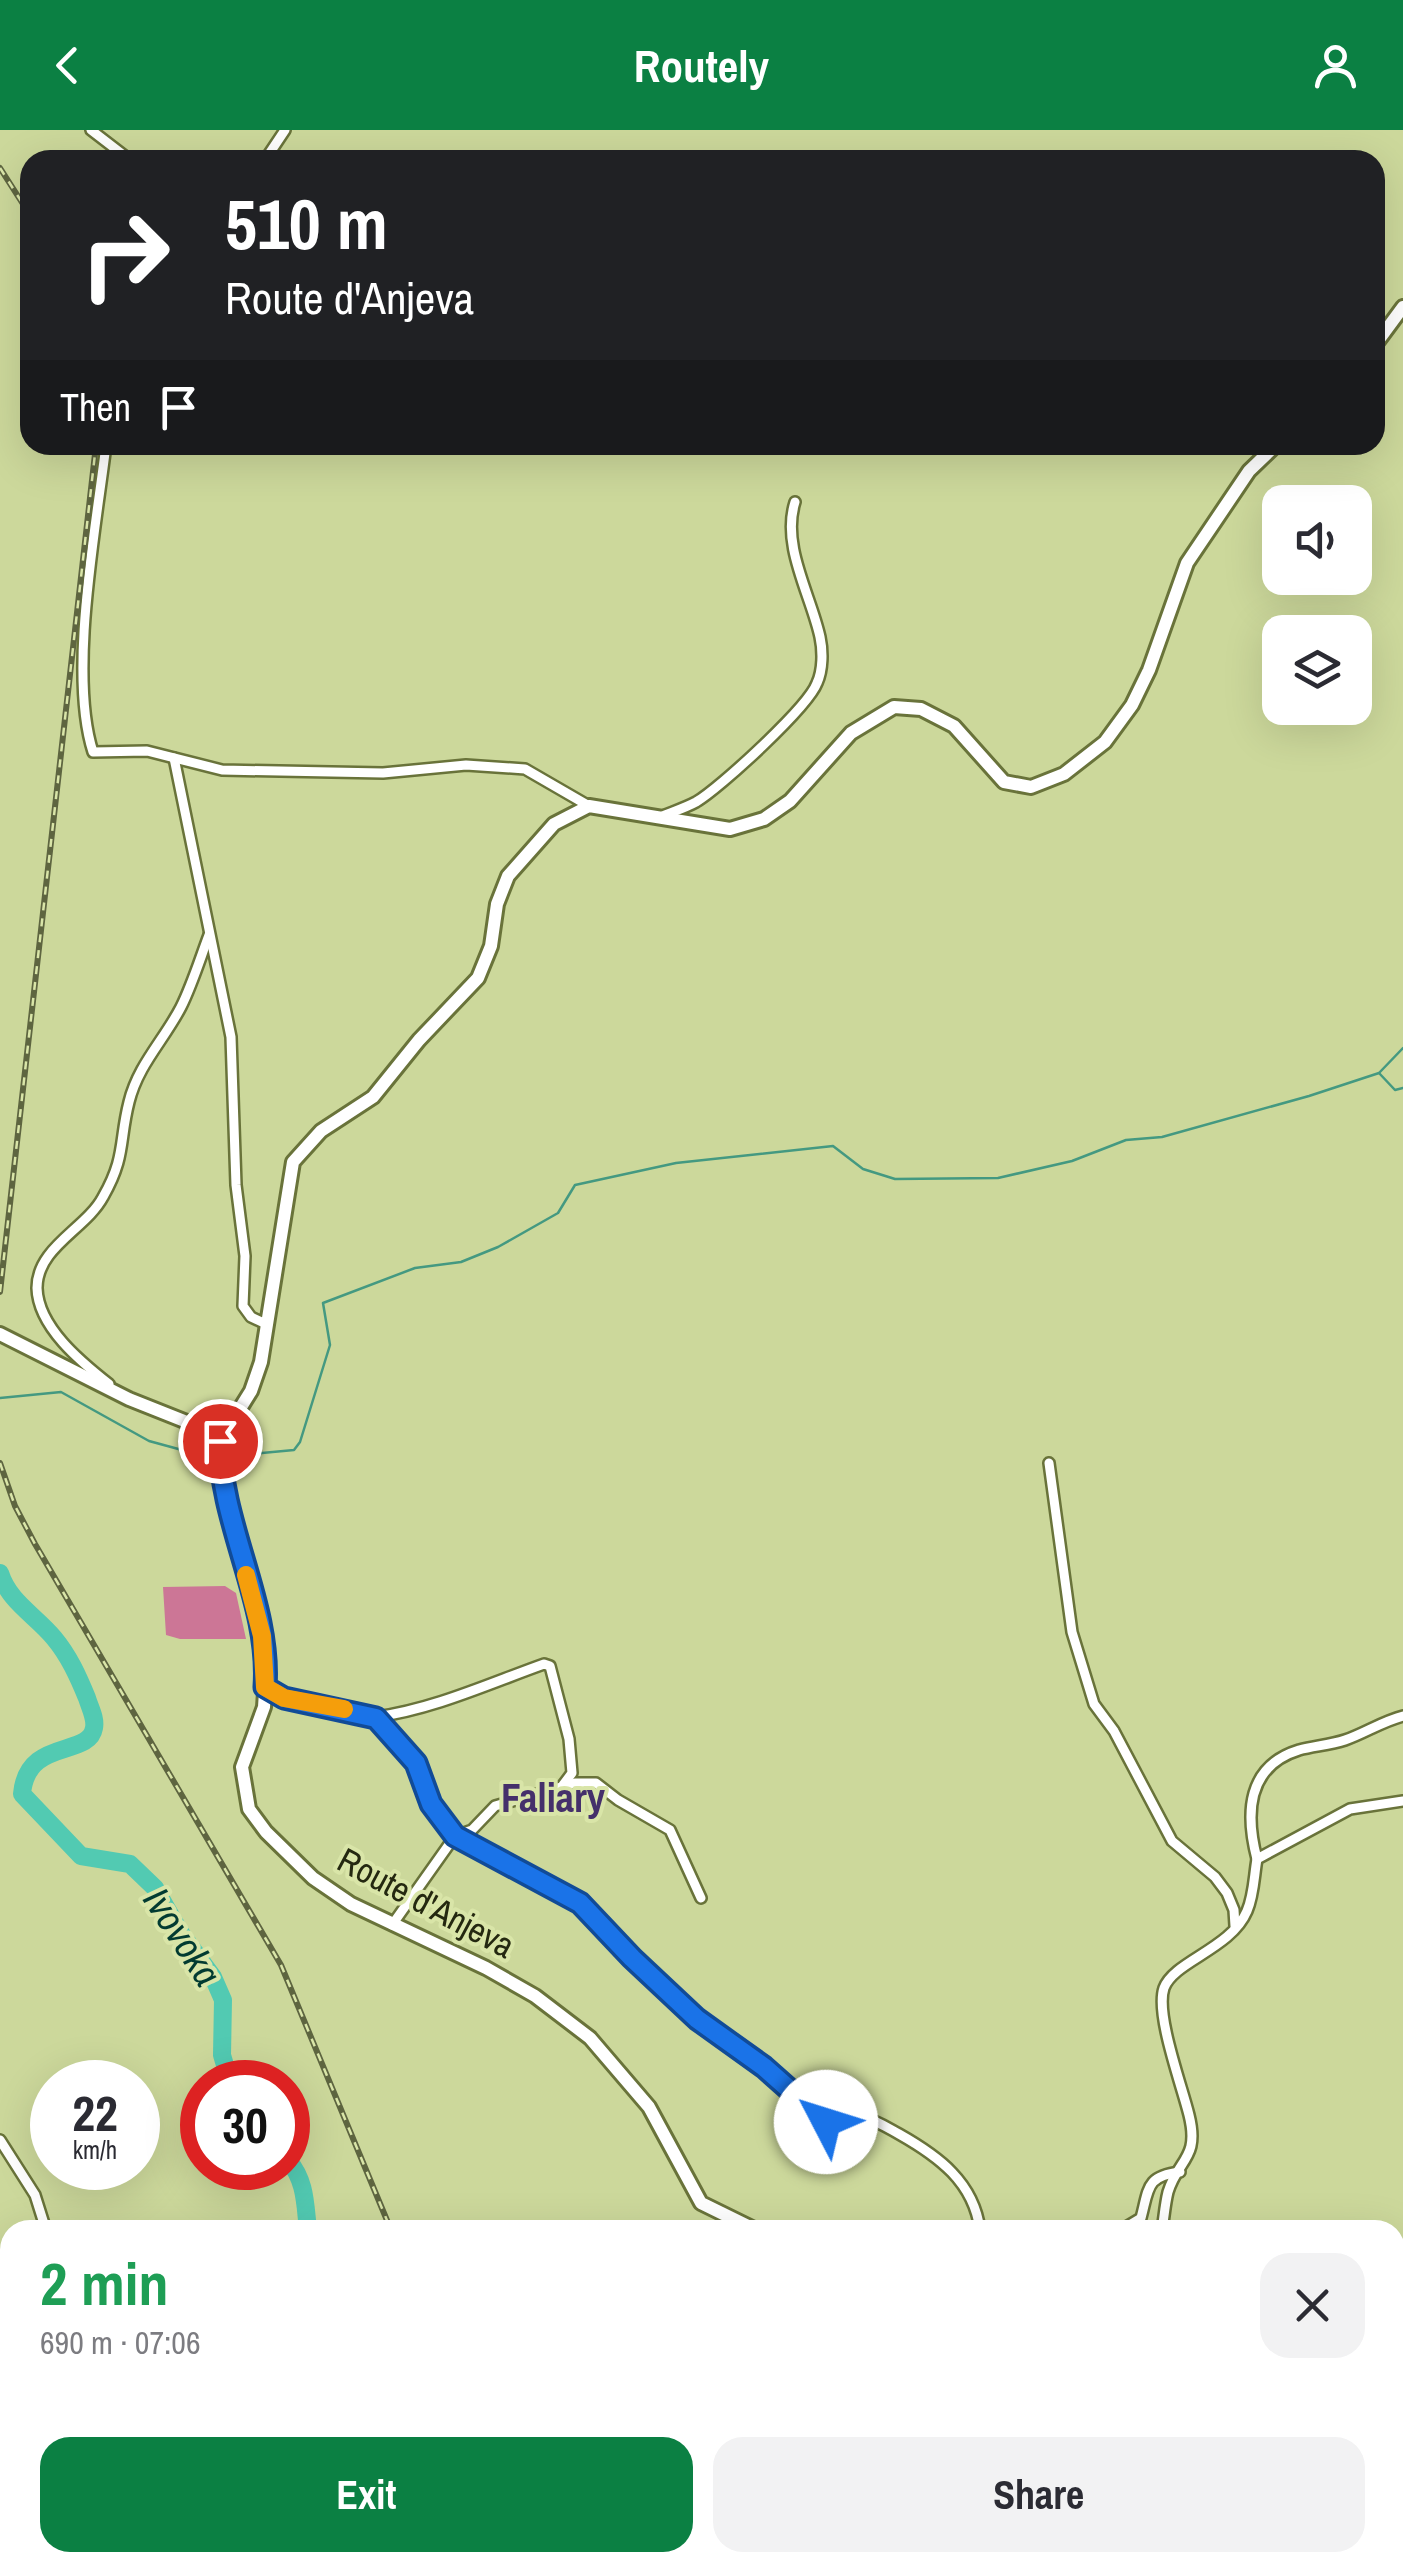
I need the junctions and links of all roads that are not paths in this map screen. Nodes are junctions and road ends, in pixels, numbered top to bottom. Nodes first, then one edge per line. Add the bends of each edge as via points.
1 (91, 130) edge
2 (117, 150) edge
3 (1403, 307) edge
4 (1385, 331) edge
5 (105, 455) edge
6 (1265, 455) edge
7 (795, 502) dead end
8 (174, 758) junction
9 (590, 806) junction
10 (658, 818) junction
11 (210, 933) junction
12 (266, 1324) junction
13 (0, 1334) edge
14 (129, 1399) junction
15 (232, 1416) junction
16 (192, 1423) junction
17 (220, 1444) junction
18 (1049, 1463) dead end
19 (265, 1687) junction
20 (1403, 1716) edge
21 (376, 1718) junction
22 (562, 1787) junction
23 (1403, 1800) edge
24 (455, 1836) junction
25 (1257, 1859) junction
26 (701, 1898) dead end
27 (392, 1925) junction
28 (1235, 1929) junction
29 (0, 2140) edge
30 (1180, 2172) junction
31 (43, 2220) edge
32 (736, 2220) edge
33 (979, 2220) edge
34 (1138, 2220) edge
35 (1164, 2220) edge

1 - 2 street
3 - 4 street
5 - 8 street via 85,625 84,726 93,752
6 - 10 street via 1187,563 1132,705 1105,742 1064,774 1032,787 1004,782 954,726 921,709 894,707 851,732 764,819 730,829
7 - 10 street via 794,544 820,640 817,685 718,784
8 - 9 street via 222,770 383,773 466,764 526,769
8 - 11 street
9 - 10 street
9 - 12 street via 554,824 508,876 478,978 374,1097 321,1131 293,1162
11 - 12 street via 231,1036 244,1306
11 - 14 street via 180,1008 129,1101 121,1162 101,1202 44,1260 37,1291 56,1336
12 - 15 street via 256,1376
13 - 14 street
14 - 16 street
15 - 16 street
15 - 17 street
16 - 17 street
17 - 19 street, Route d'Anjeva via 262,1636
18 - 28 street via 1072,1632 1094,1704 1172,1841 1227,1893
19 - 21 street via 284,1698
19 - 27 street, Route d'Anjeva via 242,1767 249,1809 314,1878
20 - 25 street via 1296,1751 1268,1767 1253,1788 1248,1820
21 - 22 street via 427,1709 550,1666 571,1752 572,1772
21 - 24 street via 416,1763 431,1804
22 - 24 street via 495,1806 472,1830
22 - 26 street via 596,1783 670,1830
23 - 25 street via 1350,1809
24 - 27 street
24 - 33 street via 580,1903 697,2019 764,2067 817,2117 874,2120 934,2154 968,2192
25 - 28 street via 1251,1896
27 - 32 street, Route d'Anjeva via 502,1977 590,2038 649,2107 701,2203
28 - 30 street via 1165,1985 1164,2020 1190,2116 1192,2155
29 - 31 street
30 - 34 street via 1152,2180
30 - 35 street

